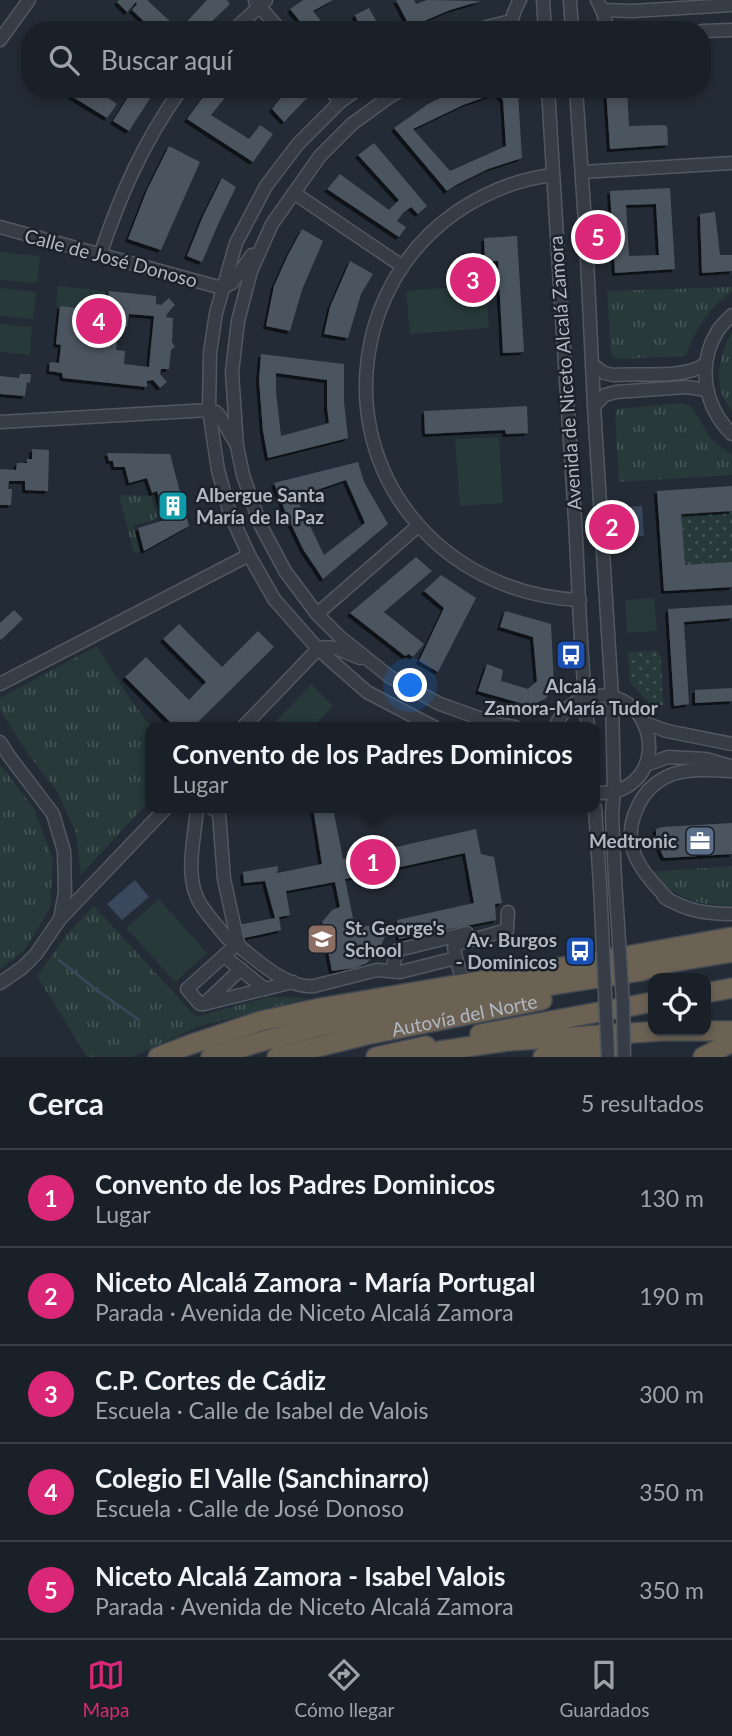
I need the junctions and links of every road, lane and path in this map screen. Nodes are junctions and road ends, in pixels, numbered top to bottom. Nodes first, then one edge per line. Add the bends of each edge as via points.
1 (29, 0) edge
2 (520, 0) edge
3 (543, 0) edge
4 (570, 0) edge
5 (259, 2) edge
6 (600, 5) edge
7 (732, 5) edge
8 (242, 21) edge
9 (273, 21) edge
10 (512, 21) edge
11 (544, 21) edge
12 (571, 21) edge
13 (732, 30) edge
14 (711, 31) edge
15 (0, 40) edge
16 (175, 98) edge
17 (337, 98) edge
18 (346, 98) edge
19 (387, 98) edge
20 (549, 98) edge
21 (577, 98) edge
22 (340, 102) junction
23 (732, 163) edge
24 (582, 172) junction
25 (553, 175) junction
26 (294, 193) junction
27 (272, 224) junction
28 (0, 227) edge
29 (100, 255) junction
30 (402, 266) junction
31 (222, 288) junction
32 (732, 315) edge
33 (592, 364) junction
34 (705, 365) junction
35 (707, 390) junction
36 (594, 406) junction
37 (209, 410) junction
38 (0, 422) edge
39 (732, 434) edge
40 (237, 446) junction
41 (418, 526) junction
42 (249, 555) junction
43 (580, 600) junction
44 (317, 614) junction
45 (318, 649) junction
46 (367, 661) junction
47 (0, 684) edge
48 (612, 697) junction
49 (585, 698) junction
50 (248, 722) edge
51 (424, 722) edge
52 (490, 722) edge
53 (557, 722) edge
54 (587, 722) edge
55 (645, 723) junction
56 (0, 742) edge
57 (732, 744) edge
58 (646, 765) junction
59 (732, 769) edge
60 (614, 792) junction
61 (600, 793) edge
62 (161, 813) edge
63 (196, 813) edge
64 (219, 813) edge
65 (595, 813) edge
66 (613, 824) junction
67 (65, 873) junction
68 (94, 883) junction
69 (669, 900) junction
70 (732, 914) edge
71 (60, 919) junction
72 (732, 937) edge
73 (233, 941) junction
74 (732, 952) edge
75 (223, 956) junction
76 (456, 958) junction
77 (732, 964) edge
78 (241, 969) junction
79 (391, 971) junction
80 (651, 973) edge
81 (654, 973) edge
82 (659, 973) edge
83 (664, 973) edge
84 (648, 976) edge
85 (293, 982) junction
86 (0, 983) edge
87 (463, 983) junction
88 (732, 988) edge
89 (265, 989) junction
90 (711, 992) edge
91 (401, 994) junction
92 (648, 1003) edge
93 (204, 1004) junction
94 (732, 1031) edge
95 (158, 1057) edge
96 (211, 1057) edge
97 (277, 1057) edge
98 (376, 1057) edge
99 (414, 1057) edge
100 (543, 1057) edge
101 (608, 1057) edge
102 (624, 1057) edge

1 - 15 street
2 - 10 street
3 - 11 street
4 - 12 street
5 - 8 street
5 - 9 street
6 - 7 street via 632,11
13 - 14 street
16 - 29 street via 135,165
17 - 22 street
18 - 22 street
19 - 26 street via 320,156
20 - 25 street, Avenida de Niceto Alcalá Zamora
21 - 24 street, Avenida de Niceto Alcalá Zamora
22 - 31 street via 298,144 266,186 236,243
23 - 24 street
24 - 33 street, Avenida de Niceto Alcalá Zamora
25 - 30 street via 530,178 467,204 435,229
25 - 43 street, Avenida de Niceto Alcalá Zamora
26 - 27 street
26 - 30 street
27 - 31 street via 232,283
27 - 40 street via 251,271 238,321 232,372
28 - 29 street, Calle de José Donoso
29 - 31 street, Calle de José Donoso
30 - 41 street via 380,307 368,352 366,399 374,445 391,488
31 - 37 street via 210,353
32 - 34 street via 718,329
33 - 34 street via 614,375 685,373
33 - 36 street, Avenida de Niceto Alcalá Zamora
34 - 35 street
35 - 36 street via 616,392
35 - 39 street via 714,412
36 - 48 street, Avenida de Niceto Alcalá Zamora
37 - 38 street
37 - 40 street via 219,415
37 - 42 street via 230,514
40 - 44 street via 260,524 285,571
41 - 43 street via 456,560 491,580 541,596
41 - 44 street
42 - 45 street via 274,599
42 - 47 street
43 - 49 street, Avenida de Niceto Alcalá Zamora
44 - 46 street
45 - 46 street via 329,647
45 - 50 street
45 - 51 street via 367,692
46 - 52 street via 440,704
48 - 49 street
48 - 55 street via 635,709
48 - 60 street, Avenida de Niceto Alcalá Zamora
49 - 53 street
49 - 54 street, Avenida de Niceto Alcalá Zamora
55 - 57 street
55 - 58 street via 650,746
56 - 67 street via 52,814 64,851
58 - 59 street via 668,757 706,759
58 - 60 street via 636,779
59 - 69 street via 673,774 654,784 634,813 633,851 646,876
60 - 61 street
60 - 66 street, Avenida de Niceto Alcalá Zamora
62 - 68 street
63 - 73 street via 190,861 194,885 199,902
64 - 73 street
65 - 101 street, bridge
66 - 69 street via 645,885
66 - 102 street, Avenida de Niceto Alcalá Zamora, bridge
67 - 68 street via 81,889
67 - 71 street
68 - 71 street
69 - 70 street via 706,914
71 - 86 street via 36,954
72 - 87 highway
73 - 75 street
73 - 85 street via 272,972
74 - 82 highway
75 - 78 street
75 - 93 street via 187,989
76 - 79 street
76 - 79 street via 457,944 505,931 508,918 397,951
76 - 87 street
77 - 83 highway, Autovía del Norte
78 - 89 street
78 - 93 street
79 - 85 street via 377,970 309,987
80 - 96 highway via 428,1005 321,1026
81 - 91 highway via 639,965
84 - 97 highway, Autovía del Norte
85 - 89 street
87 - 91 highway
88 - 90 highway
89 - 93 street
91 - 95 highway via 261,1021
92 - 98 highway, Autovía del Norte via 508,1027
94 - 99 highway via 507,1041
94 - 100 highway

